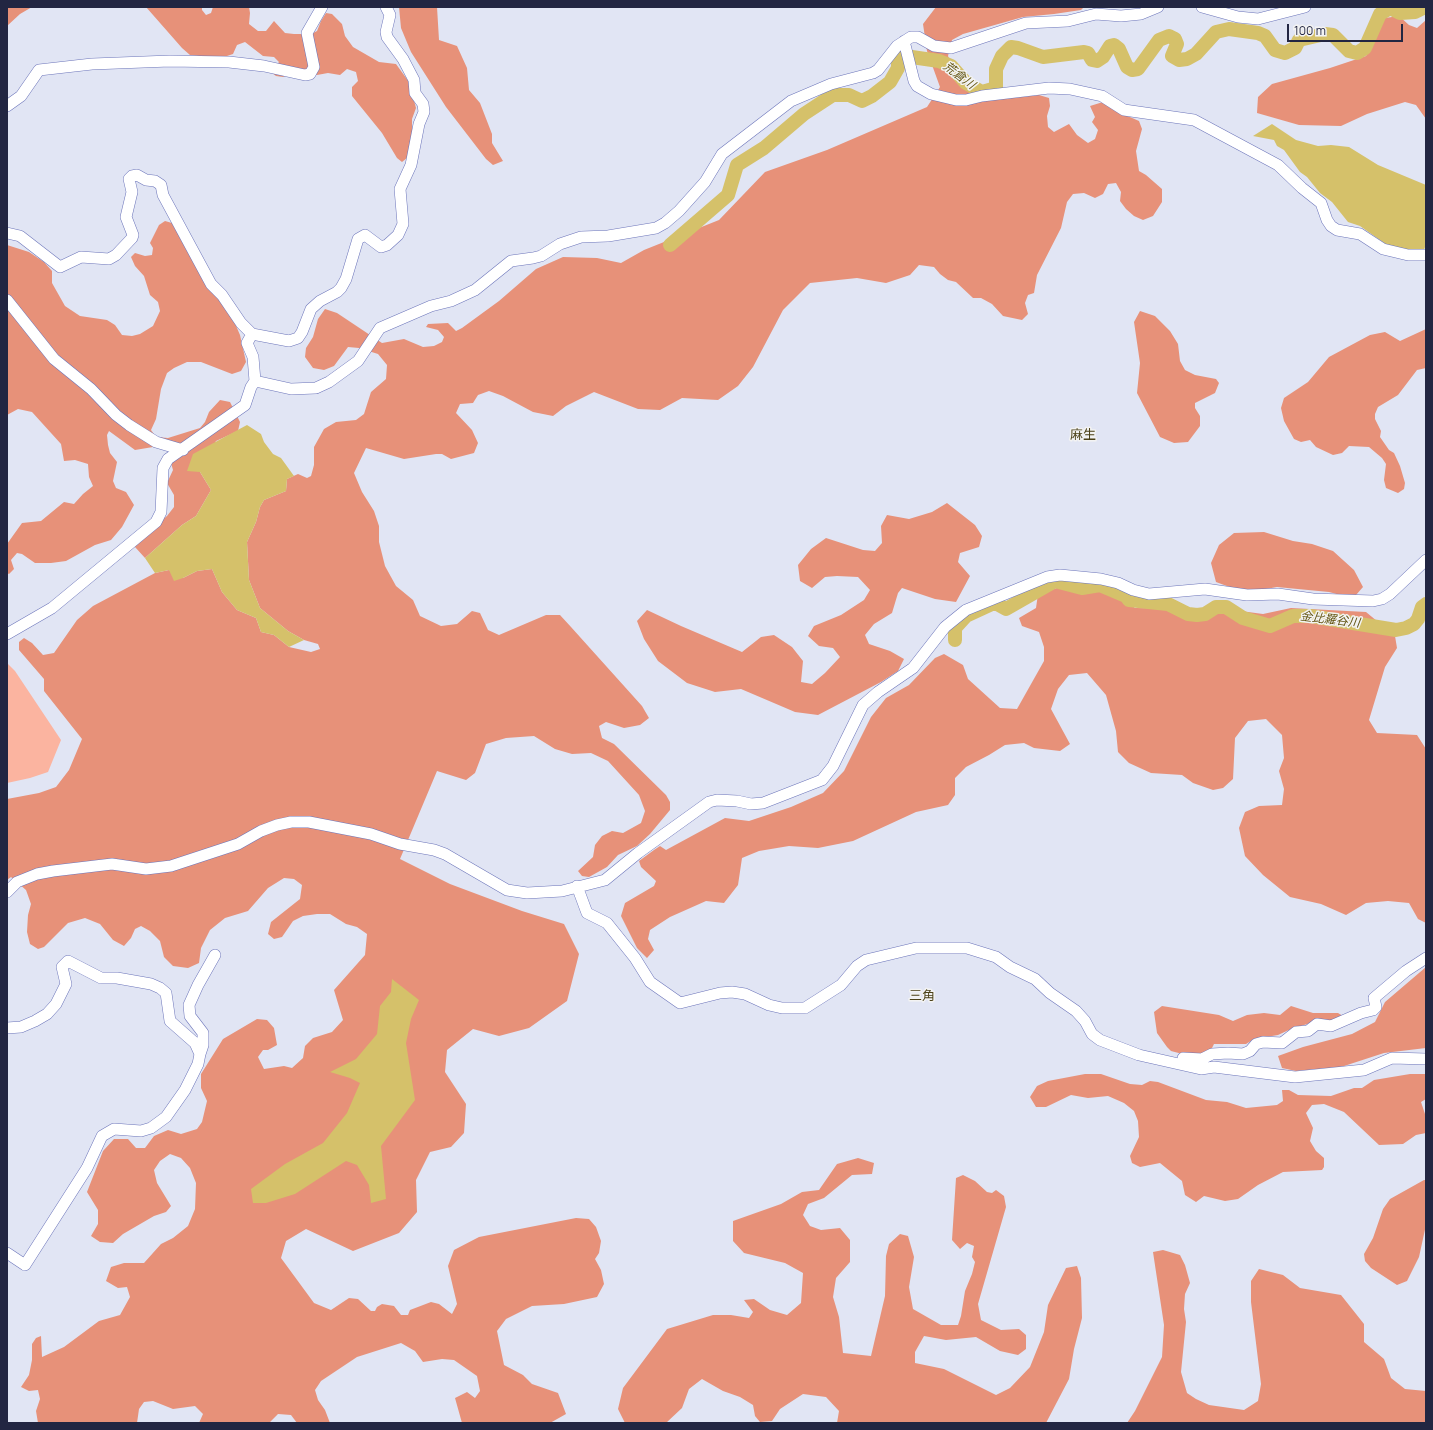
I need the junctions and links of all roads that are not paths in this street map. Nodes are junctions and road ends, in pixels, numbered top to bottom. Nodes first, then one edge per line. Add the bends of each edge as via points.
1 (322, 7) edge
2 (386, 7) edge
3 (1158, 7) edge
4 (1202, 7) edge
5 (1305, 7) edge
6 (904, 41) junction
7 (7, 106) edge
8 (7, 233) edge
9 (1426, 255) edge
10 (7, 300) edge
11 (252, 334) junction
12 (255, 381) junction
13 (183, 450) junction
14 (1426, 560) edge
15 (7, 634) edge
16 (577, 886) junction
17 (7, 892) edge
18 (215, 955) dead end
19 (1426, 958) edge
20 (7, 1028) edge
21 (200, 1054) junction
22 (1147, 1056) junction
23 (1426, 1059) edge
24 (7, 1253) edge

1 - 7 street via 307,33 314,67 310,74 229,62 92,64 39,70 21,96
2 - 11 street via 390,15 387,37 414,80 415,92 423,104 424,112 419,124 412,165 400,189 403,224 398,236 387,246 381,247 365,235 358,239 341,288 311,309 298,338 289,341
3 - 6 street via 1141,14 1096,14 1068,21 1026,23 951,48 934,46 918,37
4 - 5 street via 1238,17 1258,19
6 - 9 street via 914,81 931,94 966,100 1049,88 1070,89 1102,96 1124,110 1194,120 1278,165 1321,203 1327,220 1337,230 1360,234 1383,249 1408,255
6 - 12 street via 878,70 799,96 785,106 722,154 705,182 679,211 656,228 608,236 581,237 560,244 533,258 511,261 475,290 380,328 358,360 329,382 316,388 291,389
8 - 11 street via 20,236 60,267 81,257 109,259 116,255 133,235 126,217 132,192 129,179 136,175 156,181 161,185 163,195 211,284 222,295 240,323
10 - 13 street via 54,359 91,388 116,414 156,442
11 - 12 street via 247,343 253,357
12 - 13 street via 245,406
13 - 15 street via 168,459 163,468 161,512 156,522 52,608
14 - 16 street via 1390,594 1373,601 1313,599 1278,594 1247,595 1205,589 1149,594 1101,579 1060,575 1047,577 966,610 945,627 914,668 863,705 832,766 822,780 763,803 716,800 709,802 605,880
16 - 17 street via 547,893 507,890 434,850 400,844 371,834 309,822 291,822 261,831 238,844 171,866 146,869 112,864 53,871 17,882
16 - 22 street via 587,913 607,923 635,958 650,982 680,1003 732,992 776,1006 805,1008 841,984 866,960 916,948 967,948 996,956 1010,967 1035,979 1076,1011 1092,1034 1100,1040
18 - 21 street via 189,1005 190,1016 203,1034 204,1045
19 - 22 street via 1374,998 1374,1010 1360,1013 1331,1026 1317,1024 1308,1031 1296,1032 1282,1043 1263,1042 1243,1054 1212,1054 1193,1060 1154,1053
20 - 21 street via 22,1027 35,1021 56,1004 66,984 62,967 68,961 101,978 117,978 160,988 166,993 170,1021 195,1043
21 - 24 street via 186,1090 166,1117 141,1132 114,1128 102,1136 87,1168 25,1265
22 - 23 street via 1201,1069 1214,1067 1295,1077 1364,1070 1392,1058

